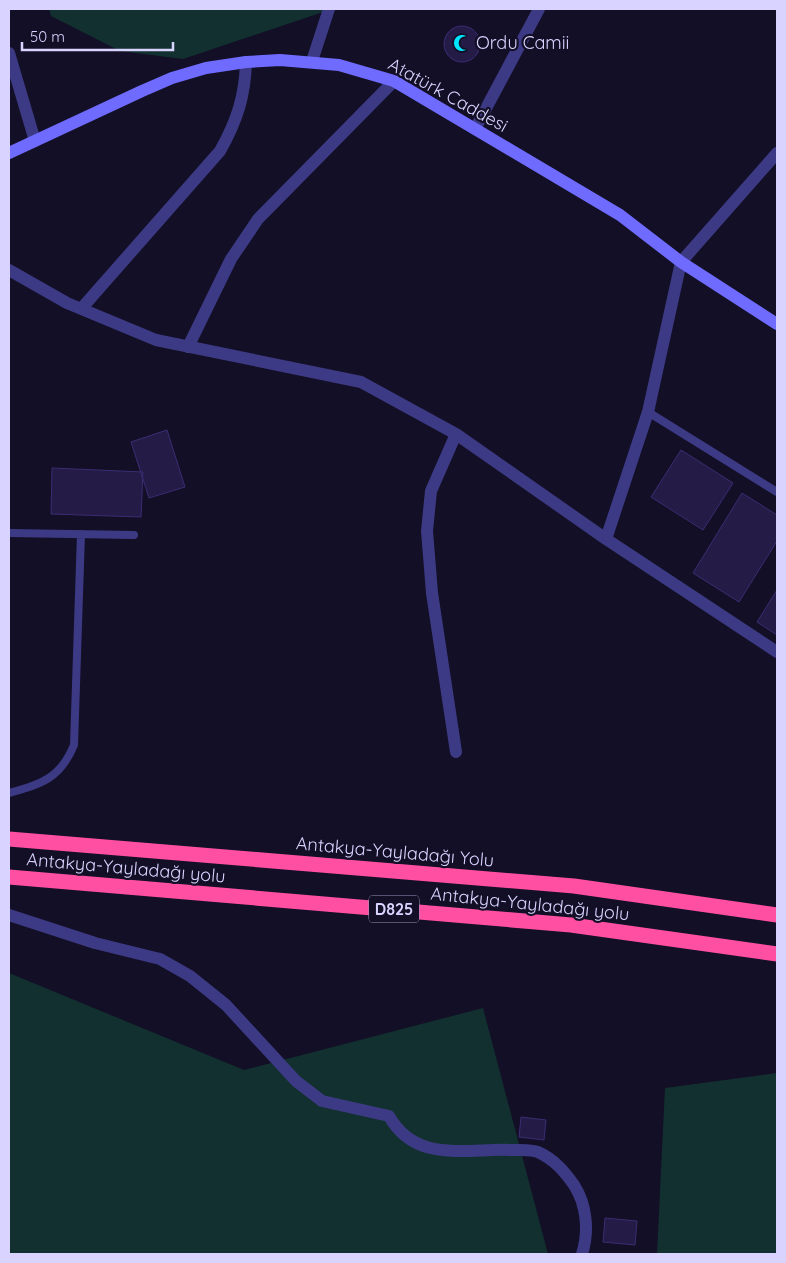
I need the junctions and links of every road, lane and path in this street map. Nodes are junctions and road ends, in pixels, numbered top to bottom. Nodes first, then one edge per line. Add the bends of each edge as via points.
1 (329, 9) edge
2 (539, 9) edge
3 (9, 53) edge
4 (312, 61) junction
5 (246, 62) junction
6 (394, 81) junction
7 (475, 129) junction
8 (35, 141) junction
9 (9, 153) edge
10 (777, 153) edge
11 (681, 262) junction
12 (9, 270) edge
13 (81, 309) junction
14 (777, 324) edge
15 (188, 347) junction
16 (648, 412) junction
17 (456, 434) junction
18 (777, 492) edge
19 (9, 533) edge
20 (81, 534) junction
21 (134, 535) dead end
22 (606, 539) junction
23 (777, 652) edge
24 (456, 752) dead end
25 (9, 793) edge
26 (9, 839) edge
27 (9, 877) edge
28 (9, 915) edge
29 (777, 915) edge
30 (777, 954) edge
31 (582, 1254) edge

1 - 4 street
2 - 7 street
3 - 8 street
4 - 5 main road, Atatürk Caddesi
4 - 6 main road, Atatürk Caddesi
5 - 8 main road, Atatürk Caddesi via 206,68 172,78
5 - 13 street via 242,102 234,126 220,151
6 - 7 main road, Atatürk Caddesi
6 - 15 street via 258,219 231,259
7 - 11 main road, Atatürk Caddesi via 620,215
8 - 9 main road, Atatürk Caddesi
10 - 11 street
11 - 14 main road, Atatürk Caddesi
11 - 16 street
12 - 13 street
13 - 15 street via 156,340
15 - 17 street via 362,382
16 - 18 lane
16 - 22 street
17 - 22 street
17 - 24 street via 431,491 427,531 432,593
19 - 20 lane
20 - 21 lane
20 - 25 lane via 74,746 66,763 51,778
22 - 23 street
26 - 29 highway, Antakya-Yayladağı Yolu / D825 via 574,886
27 - 30 highway, Antakya-Yayladağı yolu / D825 via 571,925
28 - 31 street via 96,943 160,958 190,976 226,1005 296,1081 322,1100 389,1116 397,1130 416,1144 442,1151 484,1148 537,1151 560,1165 582,1198 587,1238

